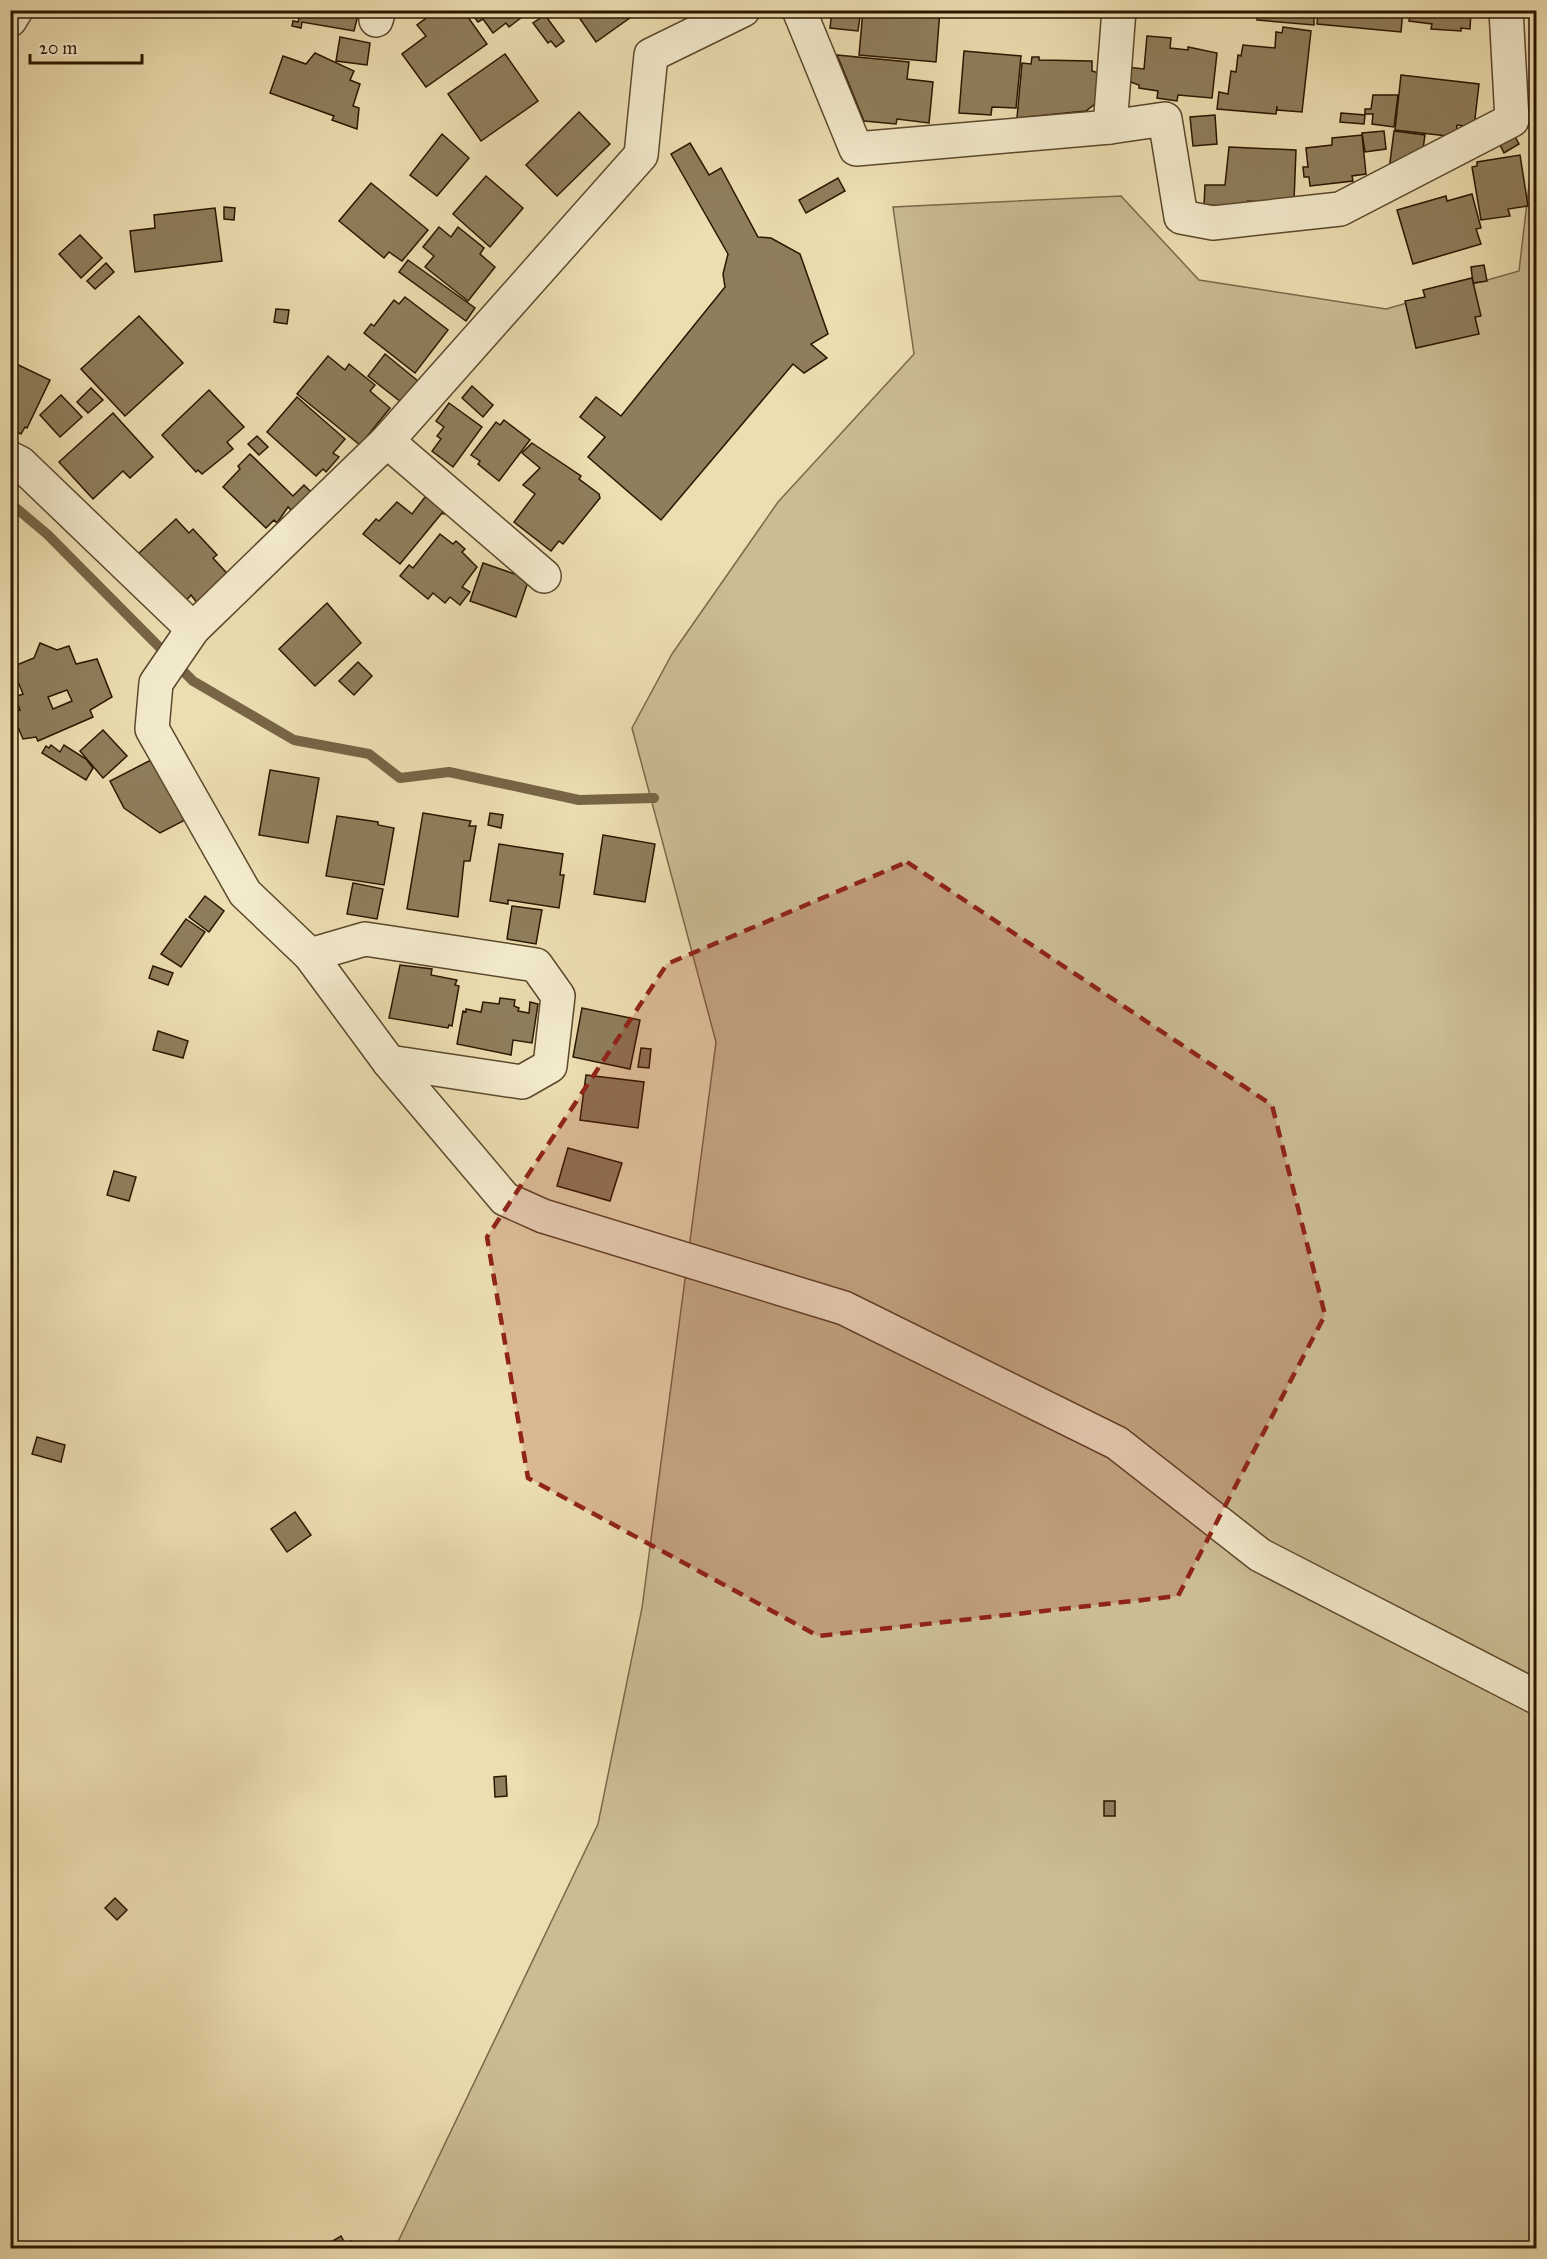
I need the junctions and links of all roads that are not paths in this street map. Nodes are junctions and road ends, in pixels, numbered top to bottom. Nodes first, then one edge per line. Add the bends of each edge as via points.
1 (16, 10) edge
2 (799, 10) edge
3 (1119, 10) edge
4 (1506, 10) edge
5 (741, 11) edge
6 (10, 20) edge
7 (1110, 127) junction
8 (387, 441) junction
9 (10, 458) edge
10 (544, 576) dead end
11 (193, 629) junction
12 (310, 955) junction
13 (389, 1062) junction
14 (1536, 1697) edge

1 - 6 street
2 - 7 street via 856,149
3 - 7 street
4 - 7 street via 1512,120 1340,209 1213,223 1181,217 1165,119
5 - 8 street via 651,55 641,155
8 - 10 street
8 - 11 street
9 - 11 street via 20,463
11 - 12 street via 156,683 152,729 245,892
12 - 13 street
12 - 13 street via 365,939 536,965 558,996 550,1066 522,1082
13 - 14 street via 505,1199 543,1216 844,1308 1117,1443 1260,1555

